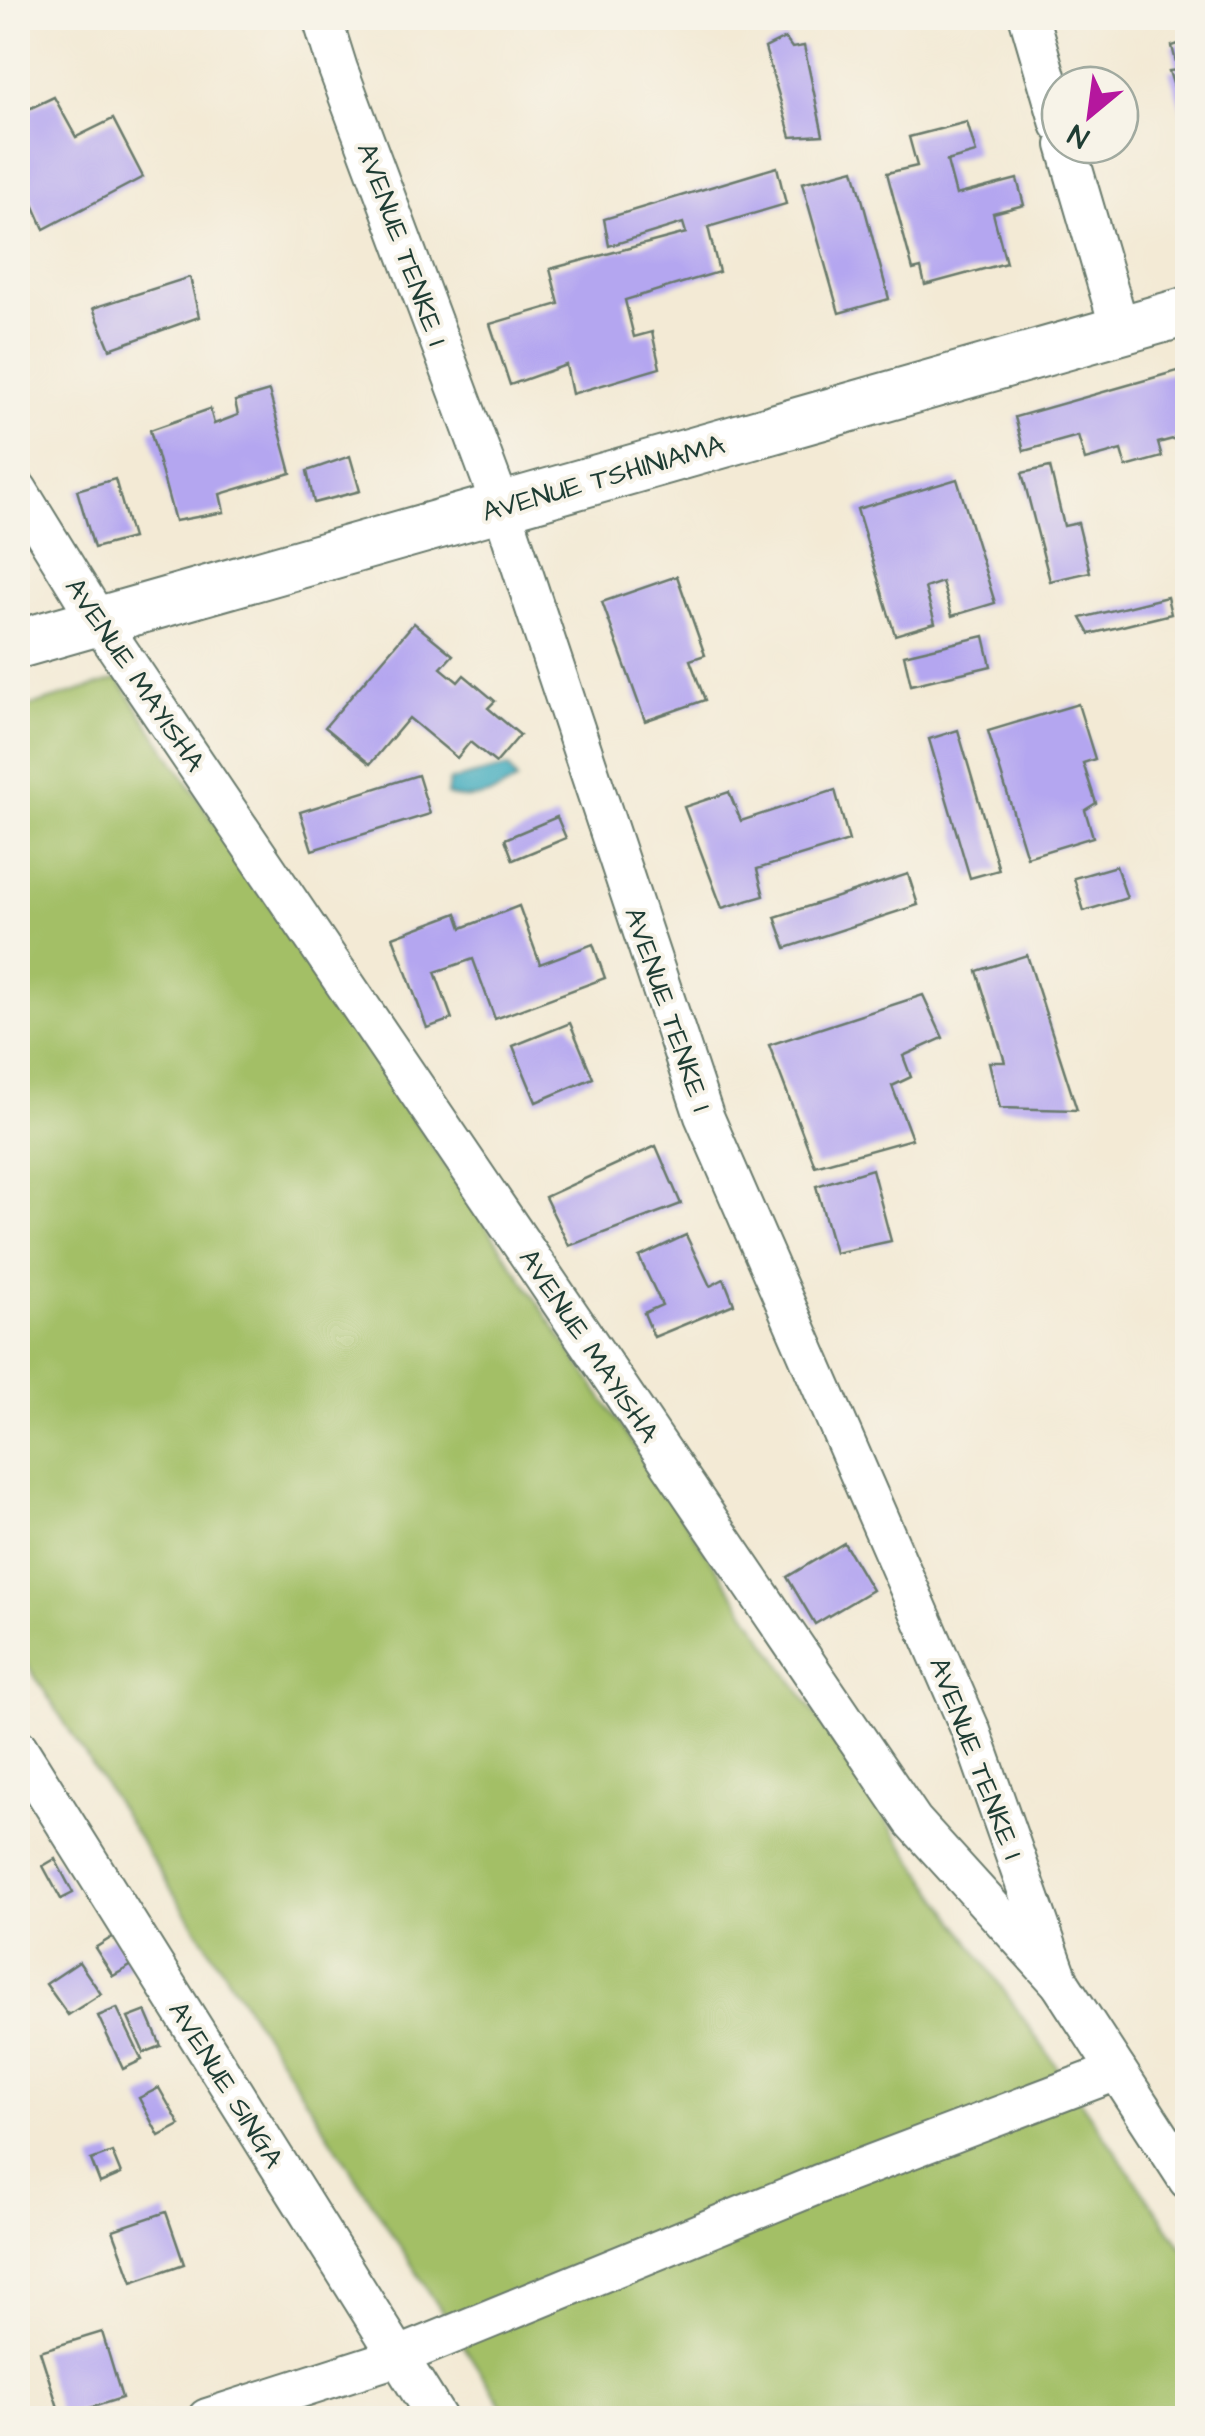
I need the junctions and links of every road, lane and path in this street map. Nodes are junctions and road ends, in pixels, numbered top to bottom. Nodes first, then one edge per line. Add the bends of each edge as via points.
1 (322, 18) edge
2 (1029, 18) edge
3 (1043, 65) edge
4 (1072, 165) edge
5 (1188, 311) edge
6 (1120, 329) junction
7 (18, 490) edge
8 (501, 506) junction
9 (98, 620) junction
10 (18, 644) edge
11 (18, 1748) edge
12 (1060, 1983) junction
13 (1117, 2071) junction
14 (1188, 2180) edge
15 (398, 2357) junction
16 (207, 2418) edge
17 (437, 2418) edge

1 - 8 street, AVENUE TENKE I
2 - 3 street
4 - 6 street
5 - 6 street, AVENUE TSHINIAMA
6 - 8 street, AVENUE TSHINIAMA
7 - 9 street, AVENUE MAYISHA
8 - 9 street, AVENUE TSHINIAMA
8 - 12 street, AVENUE TENKE I via 704,1116 971,1731
9 - 10 street, AVENUE TSHINIAMA
9 - 12 street, AVENUE MAYISHA via 913,1821
11 - 15 street, AVENUE SINGA
12 - 13 street, AVENUE MAYISHA
13 - 14 street, AVENUE MAYISHA
13 - 15 street via 819,2184
15 - 16 street
15 - 17 street, AVENUE SINGA

